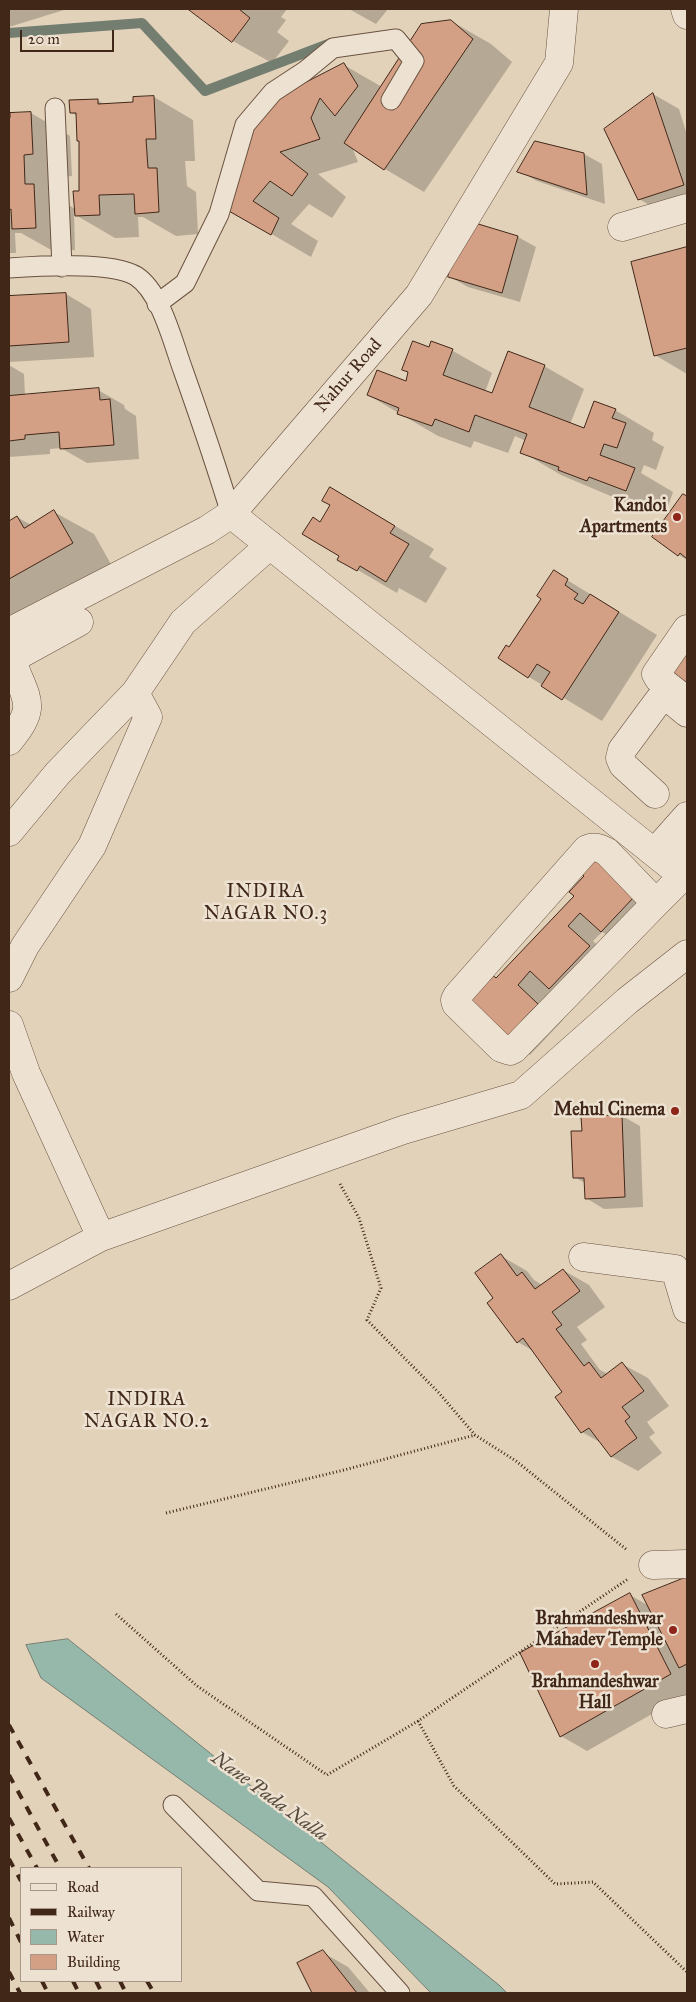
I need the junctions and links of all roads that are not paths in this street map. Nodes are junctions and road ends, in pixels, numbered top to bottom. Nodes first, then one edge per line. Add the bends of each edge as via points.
1 (564, 9) edge
2 (685, 9) edge
3 (687, 15) edge
4 (391, 100) dead end
5 (55, 108) dead end
6 (687, 208) edge
7 (622, 228) dead end
8 (62, 267) junction
9 (9, 268) edge
10 (157, 304) junction
11 (231, 514) junction
12 (270, 545) junction
13 (79, 622) dead end
14 (43, 628) junction
15 (687, 629) edge
16 (9, 632) edge
17 (135, 693) junction
18 (687, 701) edge
19 (687, 713) edge
20 (9, 741) edge
21 (655, 794) dead end
22 (687, 816) edge
23 (9, 832) edge
24 (677, 865) edge
25 (656, 903) junction
26 (687, 954) edge
27 (9, 978) edge
28 (9, 1025) edge
29 (101, 1237) junction
30 (583, 1257) dead end
31 (681, 1268) edge
32 (9, 1286) edge
33 (687, 1309) edge
34 (652, 1564) road end
35 (687, 1564) edge
36 (173, 1805) dead end
37 (400, 1993) edge

1 - 11 street, Nahur Road via 559,64 419,295
2 - 3 street
4 - 10 lane via 414,61 396,39 333,48 273,92 245,125 219,214 185,283
5 - 8 lane
6 - 7 street
8 - 9 lane
8 - 10 lane via 110,267 136,276 150,289
10 - 11 lane via 207,438
11 - 12 street
11 - 14 street, Nahur Road
12 - 17 street via 183,622
12 - 24 street
13 - 14 street
14 - 16 street, Nahur Road
14 - 20 street via 13,661 28,702 28,712
15 - 18 street via 656,674
17 - 23 street via 58,773
17 - 27 street via 148,717 92,846 25,946
19 - 21 street via 664,697 622,750 620,758 623,765
22 - 24 street
24 - 25 street
25 - 25 street via 514,1049 501,1048 456,1004 457,996 587,849 600,848 607,852
26 - 29 street via 627,1001 521,1095 403,1130
28 - 29 street via 26,1073
29 - 32 street
30 - 31 street
31 - 33 street
34 - 35 street
36 - 37 lane via 258,1890 314,1896

